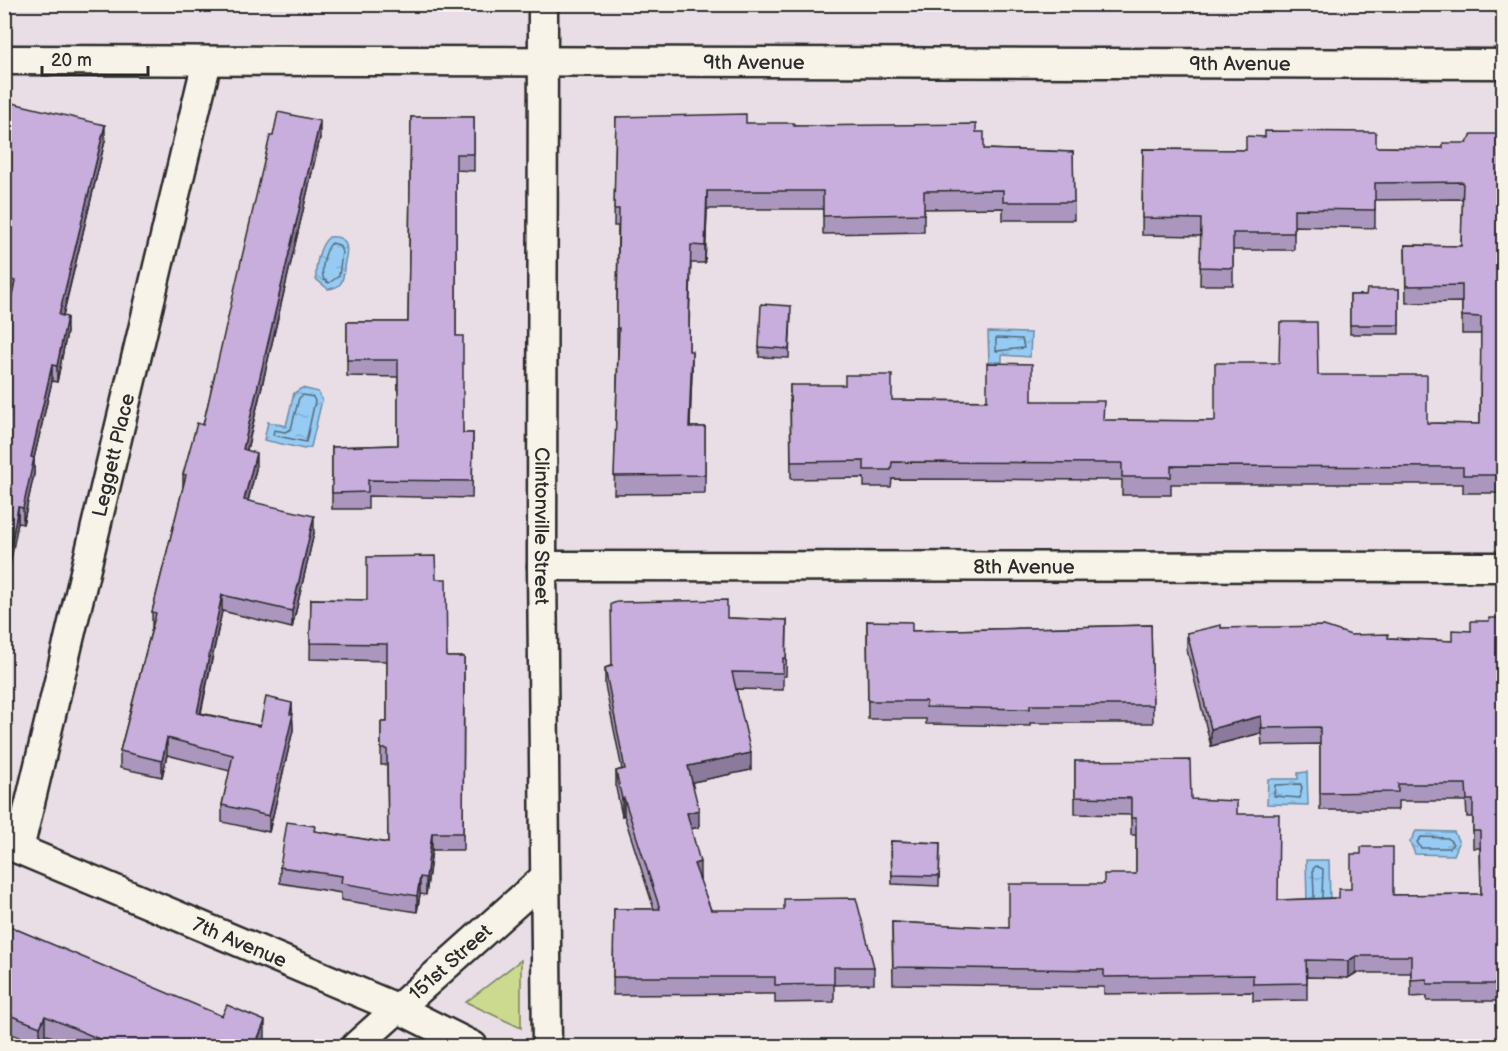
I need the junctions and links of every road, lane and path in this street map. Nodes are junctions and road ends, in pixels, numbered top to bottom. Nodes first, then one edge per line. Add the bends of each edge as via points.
1 (543, 4) edge
2 (4, 60) edge
3 (207, 61) junction
4 (543, 62) junction
5 (1503, 64) edge
6 (542, 566) junction
7 (1503, 567) edge
8 (12, 846) edge
9 (544, 878) junction
10 (399, 1009) junction
11 (356, 1047) edge
12 (473, 1047) edge
13 (547, 1047) edge

1 - 4 street, Clintonville Street
2 - 3 street, 9th Avenue
3 - 4 street, 9th Avenue
3 - 8 street, Leggett Place
4 - 5 street, 9th Avenue
4 - 6 street, Clintonville Street
6 - 7 street, 8th Avenue
6 - 9 street, Clintonville Street
8 - 10 street, 7th Avenue
9 - 10 street, 151st Street
9 - 13 street, Clintonville Street
10 - 11 street, 151st Street
10 - 12 street, 7th Avenue

